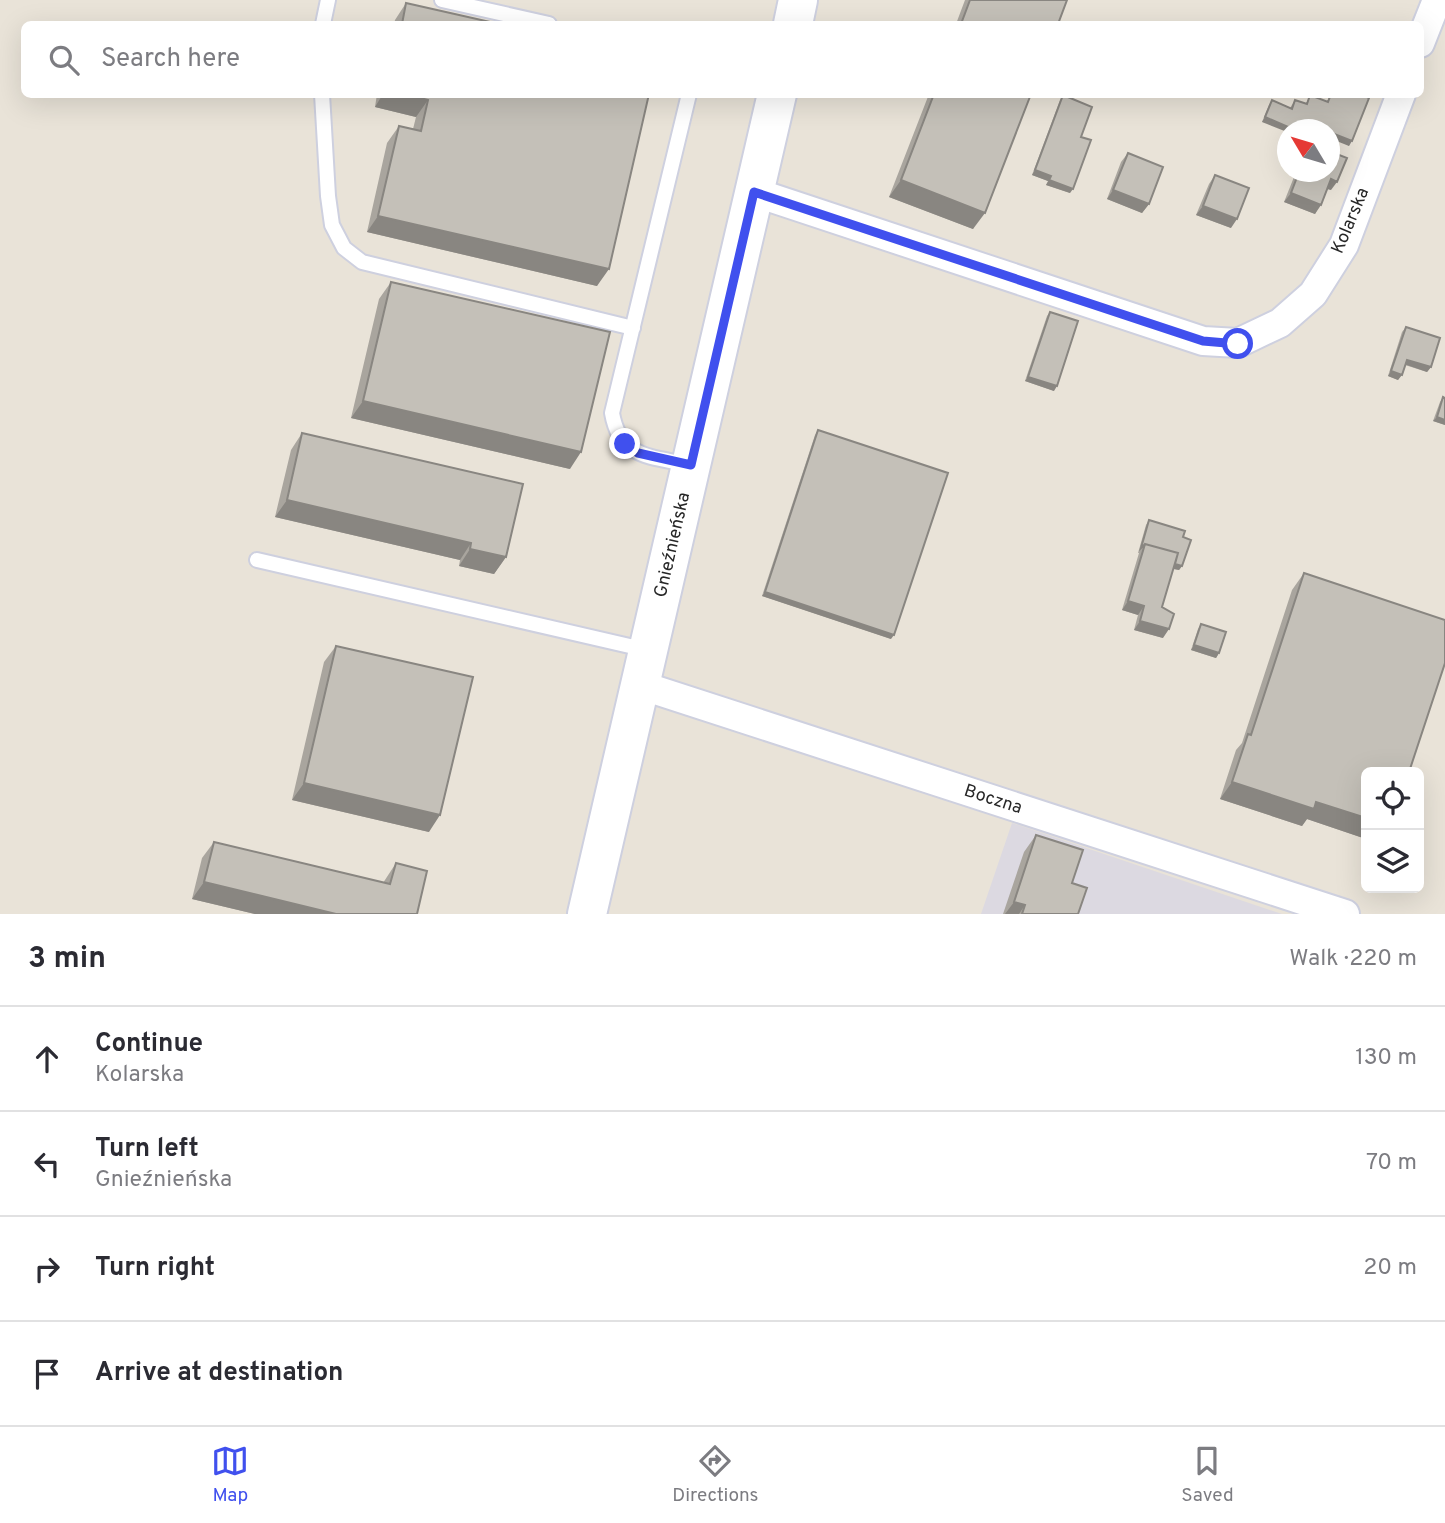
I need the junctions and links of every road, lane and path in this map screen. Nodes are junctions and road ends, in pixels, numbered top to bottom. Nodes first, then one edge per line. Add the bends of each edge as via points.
1 (328, 0) edge
2 (442, 0) edge
3 (798, 0) edge
4 (1437, 0) edge
5 (324, 21) edge
6 (536, 21) edge
7 (794, 21) edge
8 (1424, 33) edge
9 (321, 98) edge
10 (688, 98) edge
11 (775, 98) edge
12 (1399, 98) edge
13 (754, 192) junction
14 (632, 328) junction
15 (691, 465) junction
16 (257, 560) dead end
17 (644, 668) junction
18 (587, 914) edge
19 (1345, 914) edge

1 - 5 lane
2 - 6 lane
3 - 7 main road
4 - 8 street
9 - 14 lane via 332,225 344,248 362,262
10 - 14 lane
11 - 13 main road, Gnieźnieńska
12 - 13 street, Kolarska via 1344,245 1313,294 1280,323 1238,344 1203,341
13 - 15 main road, Gnieźnieńska
14 - 15 lane via 612,413 615,431 638,453
15 - 17 main road, Gnieźnieńska
16 - 17 lane
17 - 18 main road, Gnieźnieńska
17 - 19 street, Boczna

